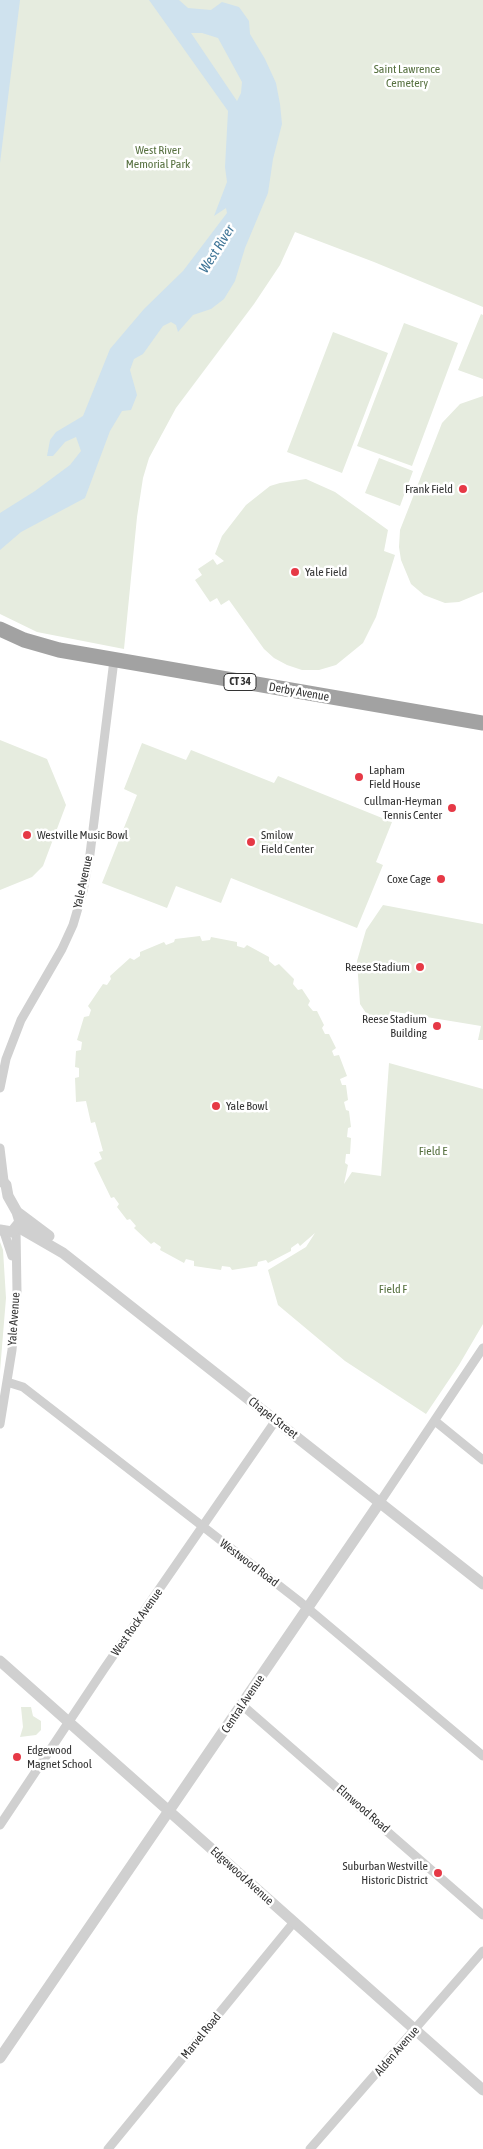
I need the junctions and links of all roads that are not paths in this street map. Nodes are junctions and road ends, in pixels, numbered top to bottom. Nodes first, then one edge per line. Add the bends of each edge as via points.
1 (0, 629) edge
2 (114, 660) junction
3 (483, 723) edge
4 (0, 1088) edge
5 (0, 1148) edge
6 (2, 1180) edge
7 (18, 1212) junction
8 (17, 1228) junction
9 (2, 1231) edge
10 (63, 1252) junction
11 (16, 1273) junction
12 (483, 1348) edge
13 (7, 1382) junction
14 (276, 1420) junction
15 (435, 1422) junction
16 (0, 1424) edge
17 (483, 1460) edge
18 (380, 1502) junction
19 (202, 1528) junction
20 (483, 1584) edge
21 (308, 1608) junction
22 (0, 1661) edge
23 (242, 1705) junction
24 (69, 1723) junction
25 (483, 1756) edge
26 (170, 1812) junction
27 (0, 1825) edge
28 (483, 1915) edge
29 (294, 1922) junction
30 (483, 1951) edge
31 (415, 2030) junction
32 (0, 2058) edge
33 (483, 2090) edge
34 (108, 2149) edge
35 (310, 2149) edge

1 - 2 highway, Derby Avenue / CT 34 via 59,650
2 - 3 highway, Derby Avenue / CT 34
2 - 4 street, Yale Avenue via 83,891 62,949 21,1020 6,1059
5 - 6 street
6 - 7 street via 10,1203
7 - 8 street via 20,1222
7 - 10 street, Chapel Street via 48,1235
8 - 9 street
8 - 10 street, Chapel Street
8 - 11 street, Yale Avenue
9 - 11 street, Yale Avenue
10 - 14 street, Chapel Street
11 - 13 street, Yale Avenue via 16,1306
12 - 15 street, Central Avenue
13 - 16 street, Yale Avenue
13 - 19 street, Westwood Road via 23,1387
14 - 18 street, Chapel Street
14 - 19 street, West Rock Avenue
15 - 17 street
15 - 18 street, Central Avenue
18 - 20 street, Chapel Street
18 - 21 street, Central Avenue
19 - 21 street, Westwood Road
19 - 24 street, West Rock Avenue
21 - 23 street, Central Avenue
21 - 25 street, Westwood Road
22 - 24 street, Edgewood Avenue
23 - 26 street, Central Avenue
23 - 28 street, Elmwood Road
24 - 26 street, Edgewood Avenue
24 - 27 street, West Rock Avenue
26 - 29 street, Edgewood Avenue
26 - 32 street, Central Avenue
29 - 31 street, Edgewood Avenue
29 - 34 street, Marvel Road
30 - 31 street, Alden Avenue
31 - 33 street, Edgewood Avenue
31 - 35 street, Alden Avenue

